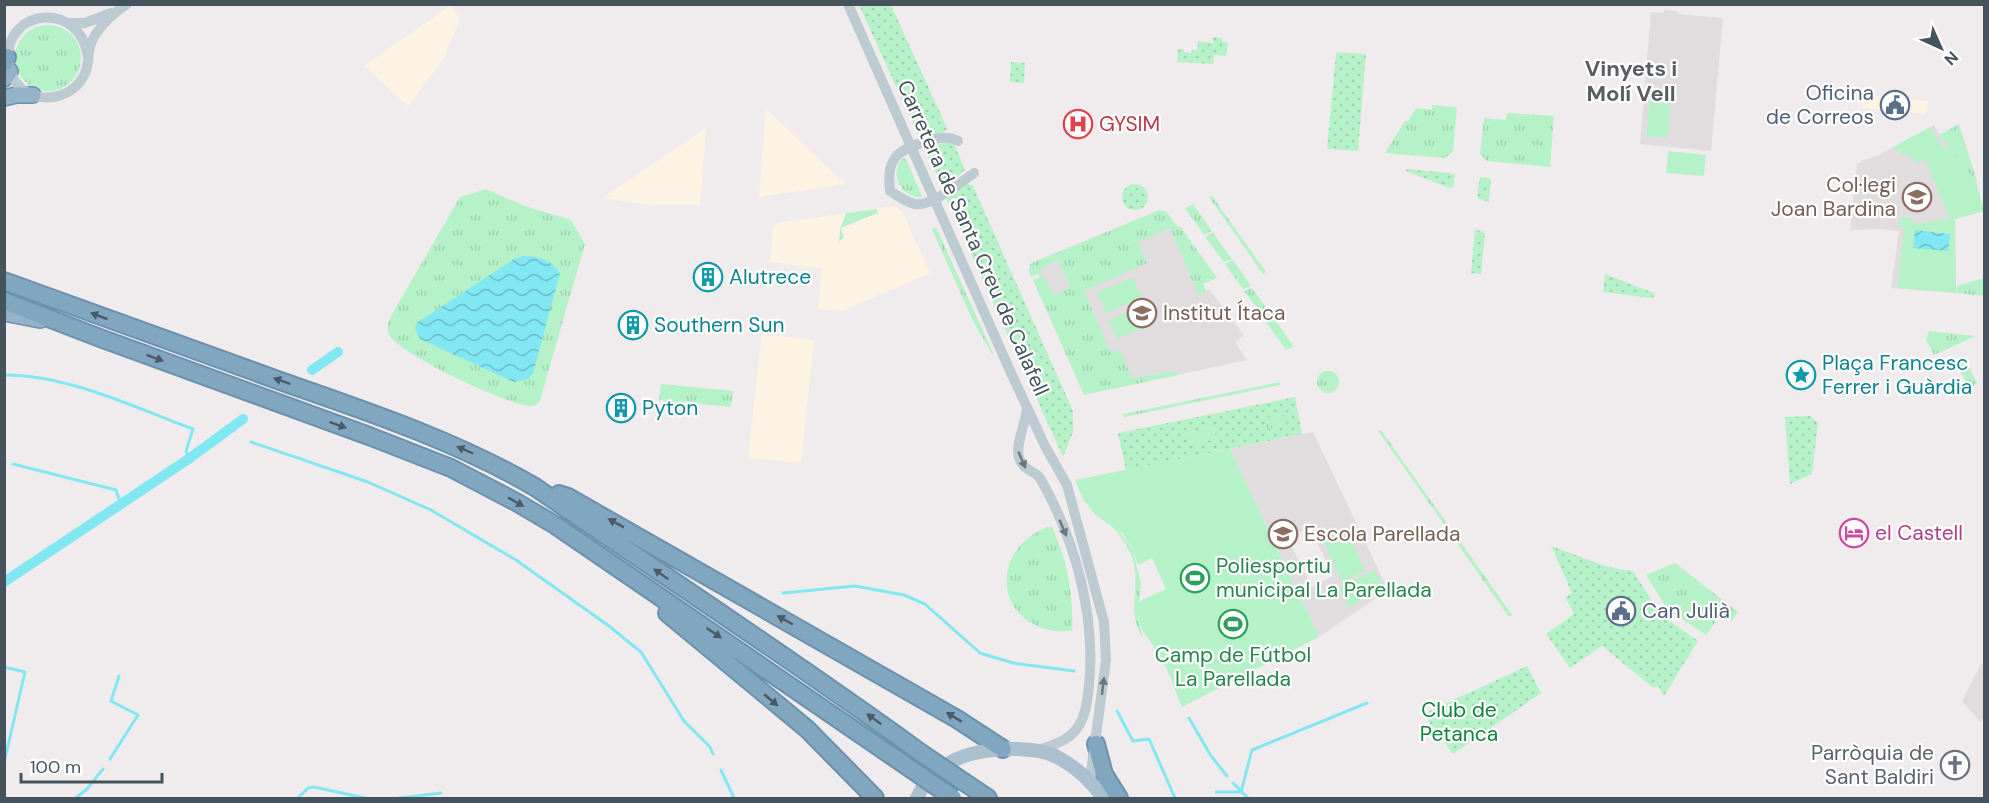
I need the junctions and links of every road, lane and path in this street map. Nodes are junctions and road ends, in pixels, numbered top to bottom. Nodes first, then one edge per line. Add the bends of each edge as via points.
1 (848, 4) edge
2 (123, 7) edge
3 (69, 23) junction
4 (88, 57) junction
5 (7, 67) edge
6 (33, 95) junction
7 (4, 98) edge
8 (958, 141) dead end
9 (912, 147) junction
10 (974, 173) dead end
11 (934, 199) junction
12 (4, 281) edge
13 (4, 301) edge
14 (4, 313) edge
15 (100, 338) junction
16 (1027, 407) junction
17 (535, 487) junction
18 (615, 566) junction
19 (1096, 744) junction
20 (1004, 748) junction
21 (1038, 750) junction
22 (1090, 780) junction
23 (875, 798) edge
24 (917, 798) edge
25 (953, 798) edge
26 (987, 798) edge
27 (1104, 798) edge
28 (1119, 798) edge

1 - 9 street, Carretera de Santa Creu de Calafell
2 - 3 street via 85,23
2 - 4 street via 91,41
3 - 4 street via 83,37
3 - 5 street via 44,17 26,24 14,36
4 - 6 street via 83,78 67,93 51,98
5 - 6 street via 21,88
6 - 7 highway
8 - 9 street via 943,138
9 - 11 street, Carretera de Santa Creu de Calafell
9 - 11 street via 895,156 888,175 890,191 916,204
10 - 11 street
11 - 16 street, Carretera de Santa Creu de Calafell
17 -> 12 highway via 428,435
13 - 15 highway
14 - 15 highway
15 -> 18 highway via 451,468 555,525
19 -> 16 street, Carretera de Santa Creu de Calafell via 1106,660 1098,591 1067,485
16 -> 21 street via 1018,453 1024,468 1039,475 1066,534 1083,589 1090,646 1084,716 1074,733
20 -> 17 highway via 578,502
26 -> 17 highway, bridge
18 -> 23 highway via 807,729
18 -> 25 highway, bridge
19 - 22 street, Carretera de Santa Creu de Calafell
19 - 28 highway via 1104,774
20 - 21 main road
20 - 24 main road via 964,754 947,763 924,785
21 - 22 main road via 1059,757
22 - 27 main road

